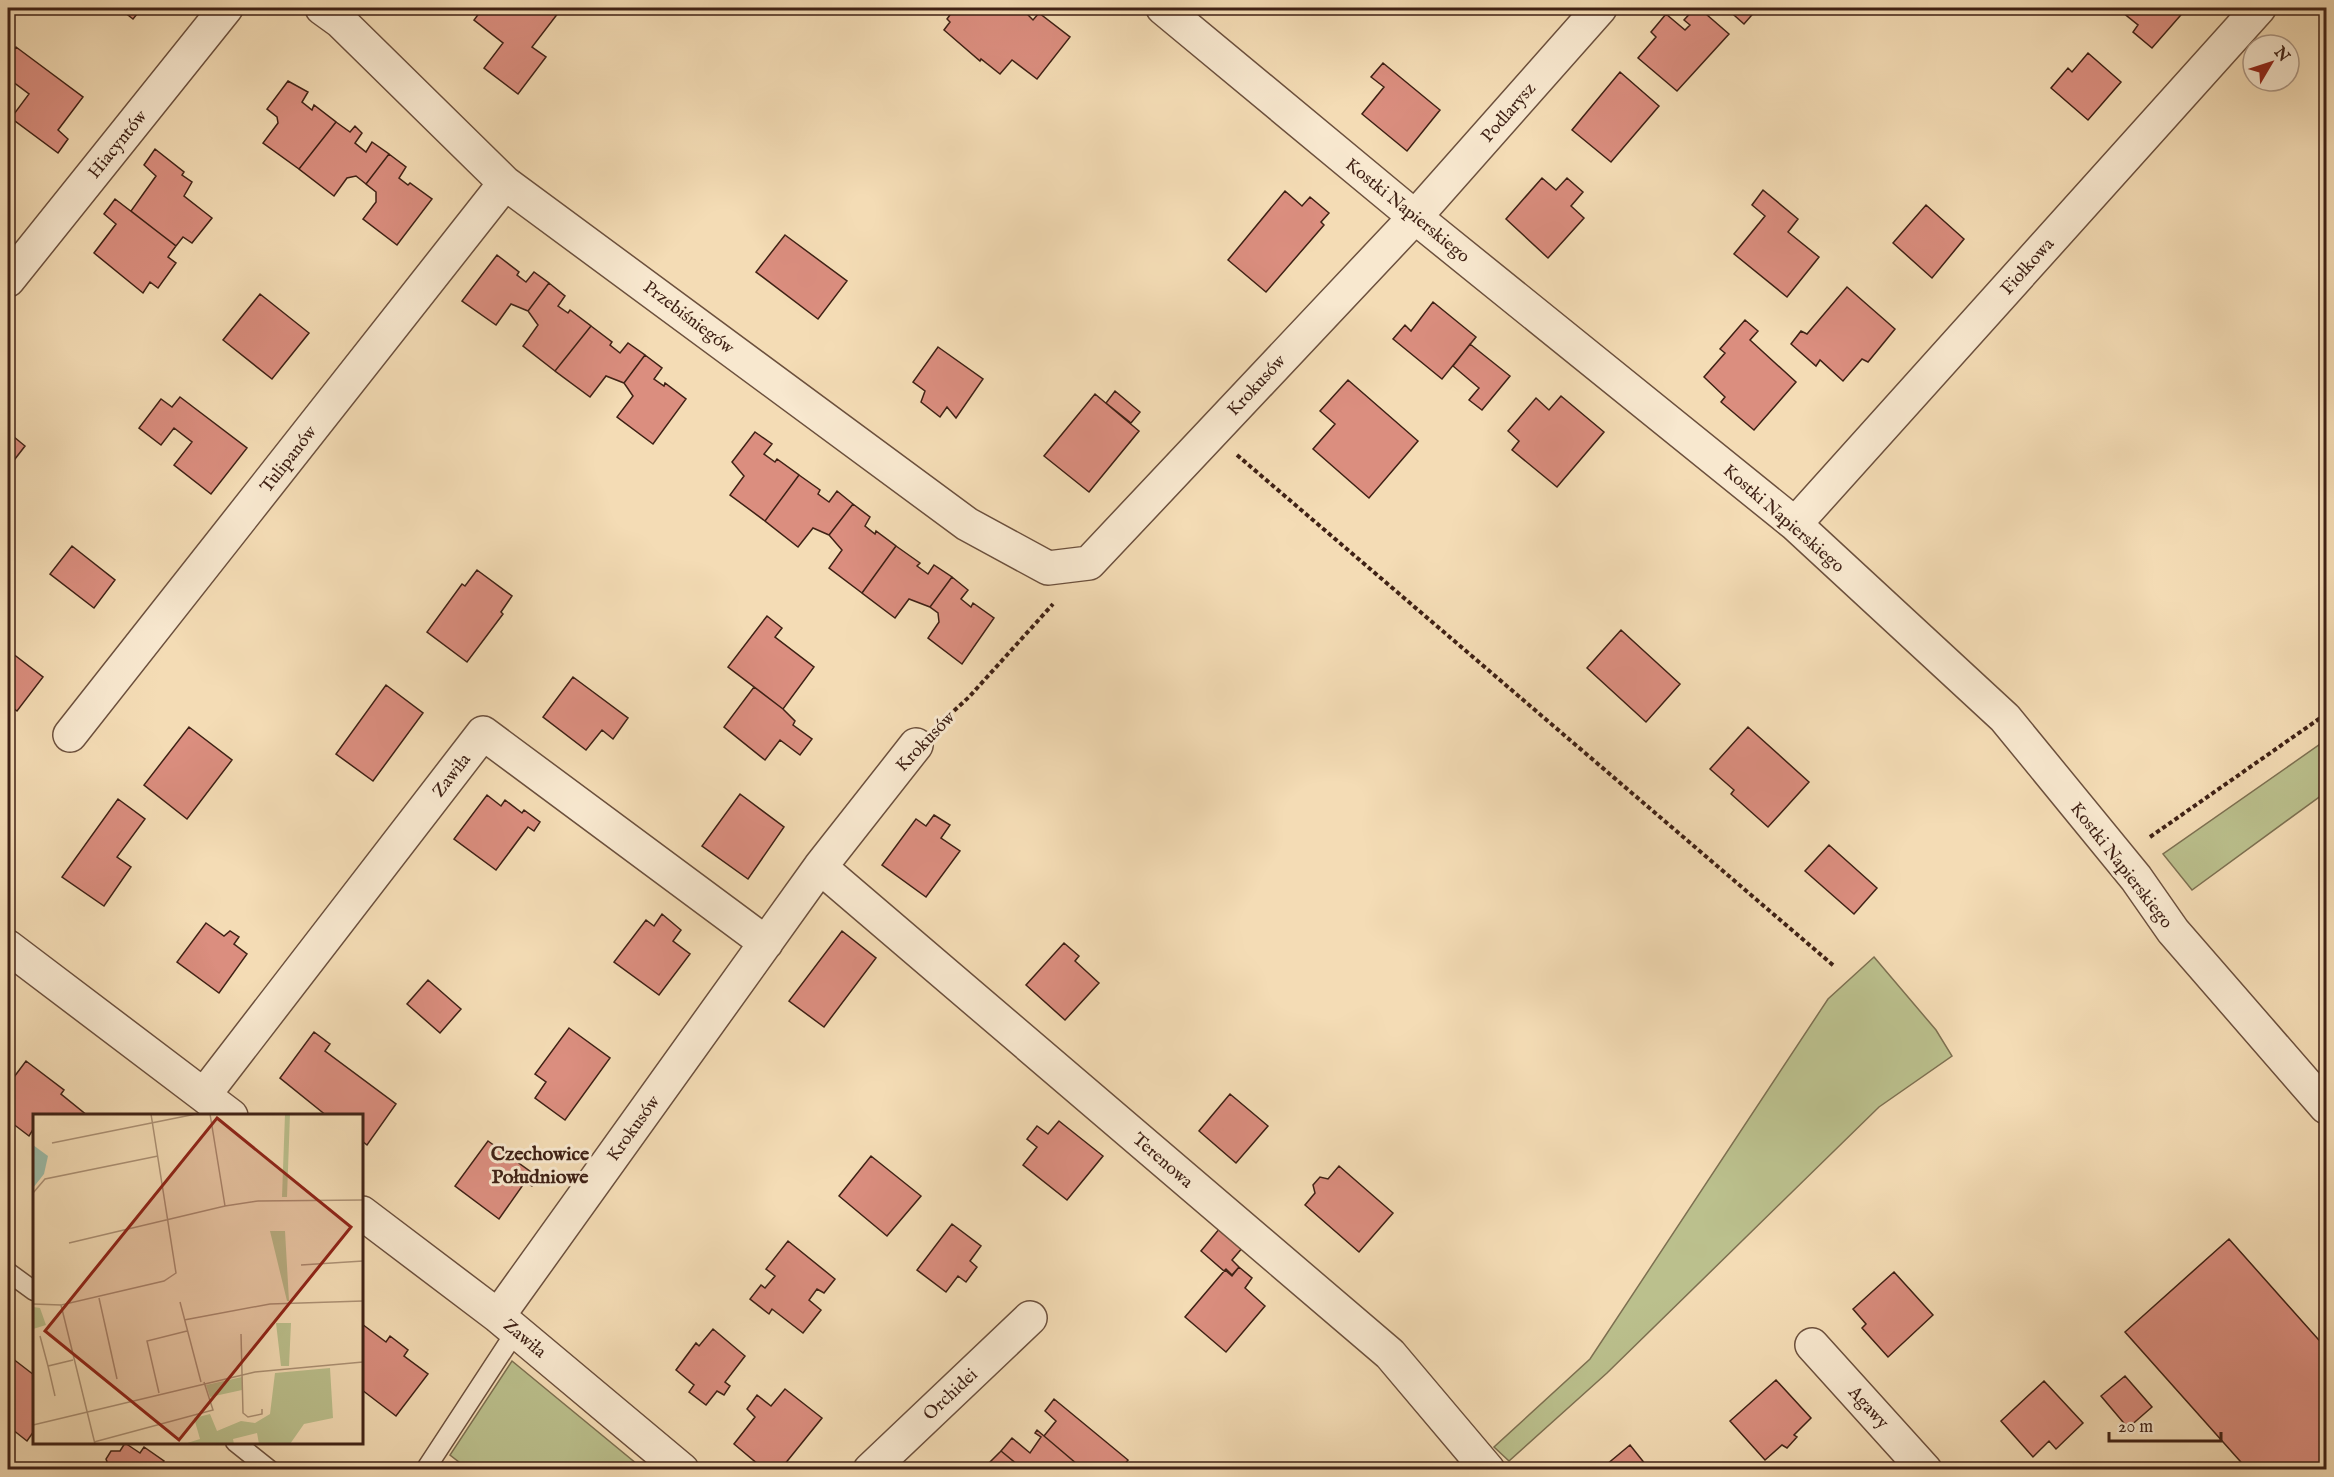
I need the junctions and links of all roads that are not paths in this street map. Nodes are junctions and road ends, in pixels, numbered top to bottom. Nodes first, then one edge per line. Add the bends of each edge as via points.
1 (226, 8) edge
2 (322, 8) edge
3 (1163, 8) edge
4 (1600, 8) edge
5 (2259, 8) edge
6 (505, 183) junction
7 (1415, 217) junction
8 (8, 280) edge
9 (1795, 524) junction
10 (1089, 563) joint
11 (70, 735) dead end
12 (916, 745) road end
13 (820, 867) junction
14 (766, 943) junction
15 (8, 947) edge
16 (204, 1095) junction
17 (2326, 1107) edge
18 (228, 1114) edge
19 (363, 1215) edge
20 (8, 1272) edge
21 (33, 1290) edge
22 (1030, 1318) dead end
23 (507, 1324) junction
24 (1812, 1345) dead end
25 (236, 1444) edge
26 (270, 1470) edge
27 (424, 1470) edge
28 (682, 1470) edge
29 (870, 1470) edge
30 (1488, 1470) edge
31 (1925, 1470) edge

1 - 8 street, Hiacyntów
2 - 6 street, Przebiśniegów via 340,21
3 - 7 street, Kostki Napierskiego
4 - 7 street, Podlarysz
5 - 9 street, Fiołkowa
6 - 10 street, Przebiśniegów via 967,524 1048,568
6 - 11 street, Tulipanów
7 - 9 street, Kostki Napierskiego
7 - 10 street, Krokusów
9 - 17 street, Kostki Napierskiego via 2005,718 2136,878 2174,932
12 - 13 street, Krokusów
13 - 14 street, Krokusów
13 - 30 street, Terenowa via 1390,1354
14 - 16 street, Zawiła via 483,733
14 - 23 street, Krokusów
15 - 16 street
16 - 18 street
19 - 23 street, Zawiła
20 - 21 lane
22 - 29 street, Orchidei
23 - 27 lane
23 - 28 street, Zawiła
24 - 31 street, Agawy
25 - 26 lane

